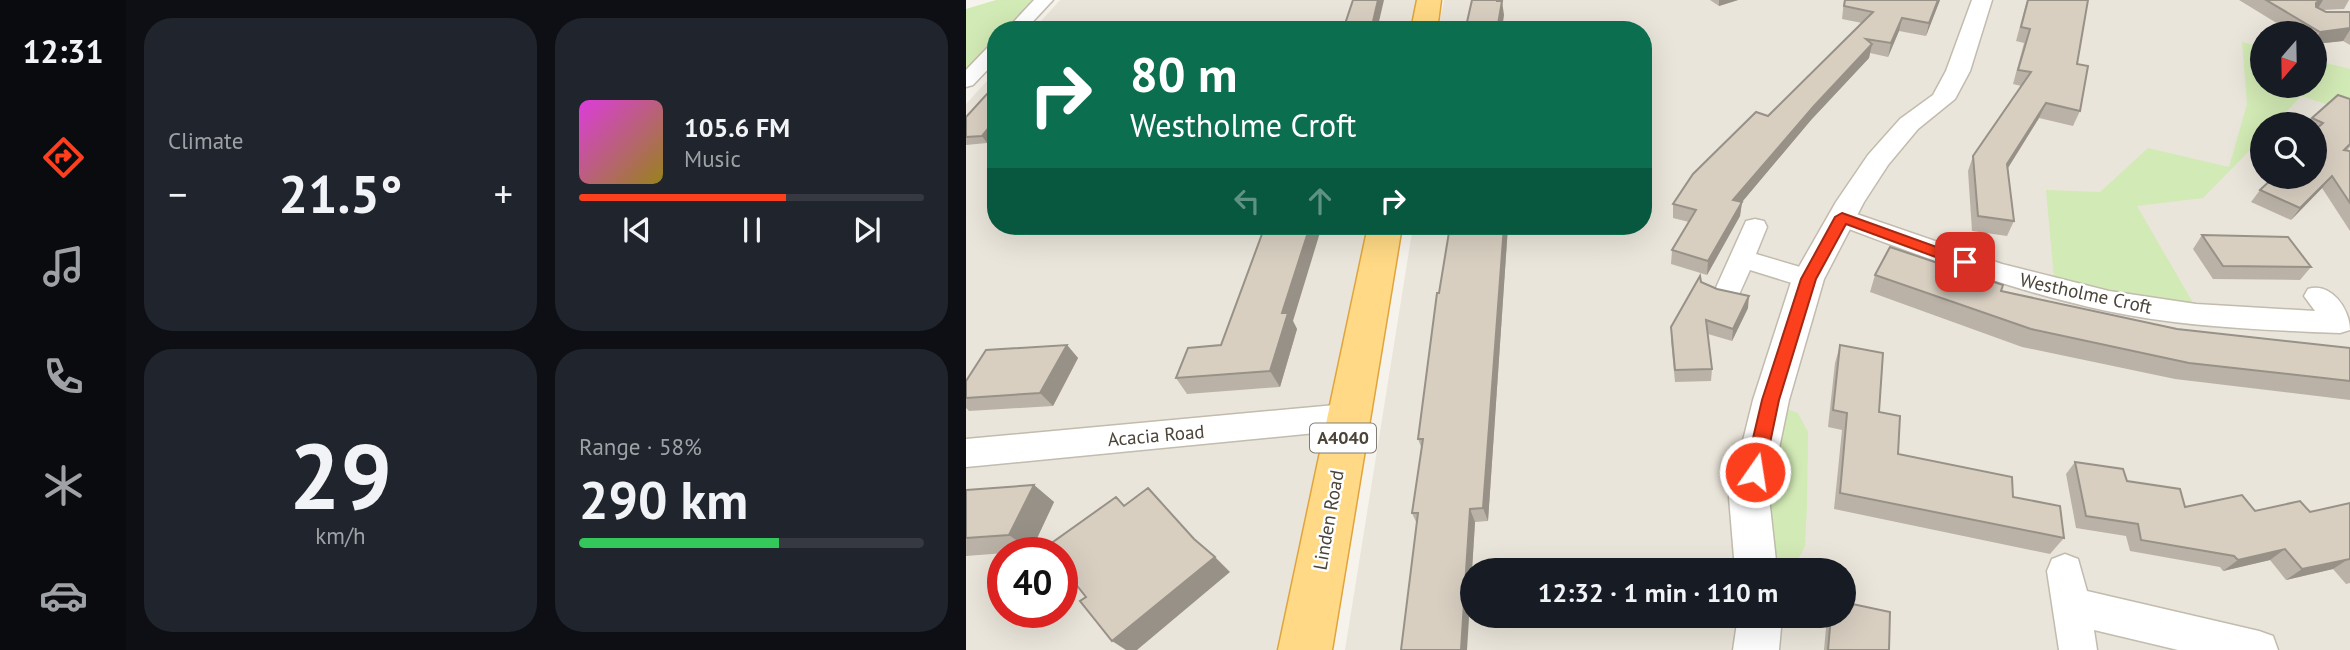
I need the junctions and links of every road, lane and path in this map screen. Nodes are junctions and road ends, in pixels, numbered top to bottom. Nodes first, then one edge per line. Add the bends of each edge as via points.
1 (1044, 0) edge
2 (1429, 0) edge
3 (1982, 0) edge
4 (1024, 21) edge
5 (1426, 21) edge
6 (987, 59) edge
7 (966, 81) edge
8 (1842, 217) junction
9 (1755, 227) dead end
10 (1383, 235) edge
11 (1740, 258) junction
12 (1808, 279) junction
13 (1727, 292) edge
14 (2318, 296) dead end
15 (2345, 328) edge
16 (1346, 418) junction
17 (966, 453) edge
18 (1755, 558) edge
19 (1759, 628) edge
20 (1305, 650) edge
21 (1756, 650) edge
22 (2078, 650) edge
23 (2259, 650) edge

1 - 4 street
2 - 5 highway
3 - 8 street via 1958,71 1943,99 1893,140
6 - 7 street
8 - 12 street
8 - 15 street, Westholme Croft via 1990,271 2055,289 2147,308
9 - 11 street
10 - 16 highway, Linden Road / A4040
11 - 12 street
11 - 13 street
12 - 18 street via 1771,400 1749,496
14 - 15 street, Westholme Croft
16 - 17 street, Acacia Road
16 - 20 highway, Linden Road / A4040
19 - 21 street
22 - 23 street via 2067,588

